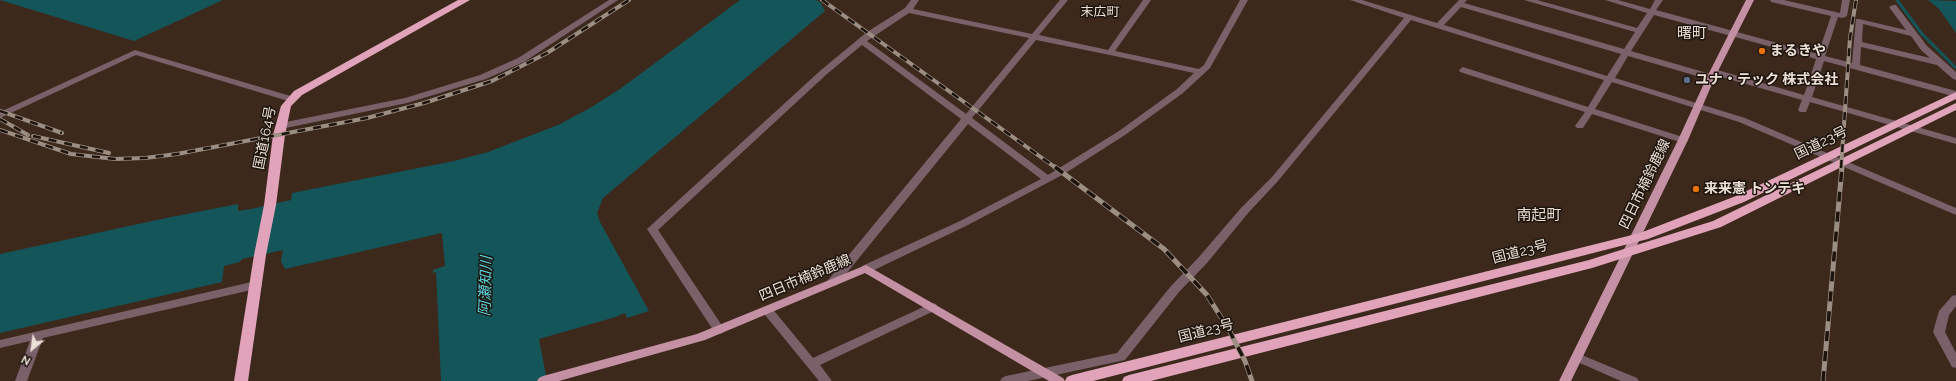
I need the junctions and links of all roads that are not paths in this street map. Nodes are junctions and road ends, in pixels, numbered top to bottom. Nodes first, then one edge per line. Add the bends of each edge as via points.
1 (465, 0) edge
2 (614, 0) edge
3 (915, 0) edge
4 (1064, 0) edge
5 (1147, 0) edge
6 (1244, 0) edge
7 (1354, 0) edge
8 (1528, 0) edge
9 (1609, 0) edge
10 (1659, 0) edge
11 (1750, 0) edge
12 (1774, 0) edge
13 (1846, 0) edge
14 (1461, 2) edge
15 (1893, 7) dead end
16 (908, 10) junction
17 (1652, 12) junction
18 (1835, 15) junction
19 (1408, 18) junction
20 (1438, 26) junction
21 (1639, 31) junction
22 (1734, 34) junction
23 (1912, 34) junction
24 (1033, 38) junction
25 (862, 41) junction
26 (1857, 43) junction
27 (1626, 52) junction
28 (1110, 53) junction
29 (1821, 56) junction
30 (1942, 64) junction
31 (1856, 66) junction
32 (1462, 70) dead end
33 (1200, 72) junction
34 (1712, 75) junction
35 (1956, 77) edge
36 (1610, 79) junction
37 (1956, 94) edge
38 (1806, 98) junction
39 (290, 99) junction
40 (1699, 106) junction
41 (1956, 106) edge
42 (1803, 110) dead end
43 (1589, 111) junction
44 (0, 115) edge
45 (966, 120) junction
46 (281, 126) junction
47 (1580, 126) dead end
48 (1683, 140) junction
49 (1956, 141) edge
50 (1048, 179) junction
51 (1956, 212) edge
52 (866, 269) junction
53 (834, 282) junction
54 (256, 285) junction
55 (1956, 299) edge
56 (932, 307) junction
57 (767, 310) junction
58 (719, 330) junction
59 (38, 336) junction
60 (0, 344) edge
61 (1577, 358) junction
62 (811, 364) junction
63 (1956, 364) edge
64 (1044, 374) junction
65 (558, 379) edge
66 (21, 381) edge
67 (240, 381) edge
68 (826, 381) edge
69 (1006, 381) edge
70 (1059, 381) edge
71 (1072, 381) edge
72 (1129, 381) edge
73 (1565, 381) edge
74 (1633, 381) edge

1 - 39 highway, 国道164号
2 - 46 street via 521,60 483,77 440,92
3 - 16 street
4 - 24 street
5 - 28 street
6 - 33 street via 1207,66
7 - 19 street
8 - 21 street
9 - 17 street
10 - 17 street
11 - 22 main road, 四日市楠鈴鹿線
12 - 18 street
13 - 18 street via 1843,16
14 - 20 street
14 - 27 street
15 - 23 street
16 - 24 street
16 - 25 street
17 - 21 street
17 - 22 street
18 - 29 street
19 - 20 street
19 - 64 street via 1275,179 1175,289 1121,357
20 - 36 street
21 - 27 street
22 - 29 street
22 - 34 main road, 四日市楠鈴鹿線
23 - 26 street via 1859,21
23 - 30 street
24 - 28 street
24 - 45 street
25 - 45 street
25 - 58 street via 824,72 652,229
26 - 30 street
26 - 31 street
27 - 34 street
27 - 36 street
28 - 33 street
29 - 31 street
29 - 38 street
30 - 35 street
31 - 37 street
32 - 43 street
33 - 50 street via 1180,91 1122,133
34 - 38 street
34 - 40 main road, 四日市楠鈴鹿線
36 - 40 street
36 - 43 street
37 - 71 highway, 国道23号 via 1740,200 1644,236
38 - 42 street
38 - 49 street
39 - 44 street via 135,52
39 - 46 highway, 国道164号
40 - 48 main road, 四日市楠鈴鹿線
40 - 51 street via 1748,122
41 - 72 highway, 国道23号 via 1717,224 1592,264
43 - 47 street
43 - 48 street
45 - 50 street
45 - 53 street
46 - 54 highway, 国道164号
48 - 61 main road, 四日市楠鈴鹿線
50 - 52 street via 964,223
52 - 53 main road, 四日市楠鈴鹿線
52 - 56 main road, 四日市楠鈴鹿線
53 - 57 main road, 四日市楠鈴鹿線
54 - 59 street
54 - 67 highway, 国道164号
55 - 63 street via 1943,314 1939,332
56 - 62 street
56 - 64 main road, 四日市楠鈴鹿線
57 - 58 main road, 四日市楠鈴鹿線
57 - 62 street
58 - 65 main road, 四日市楠鈴鹿線
59 - 60 street
59 - 66 street
61 - 73 main road, 四日市楠鈴鹿線
61 - 74 street
62 - 68 street
64 - 69 street
64 - 70 main road, 四日市楠鈴鹿線

